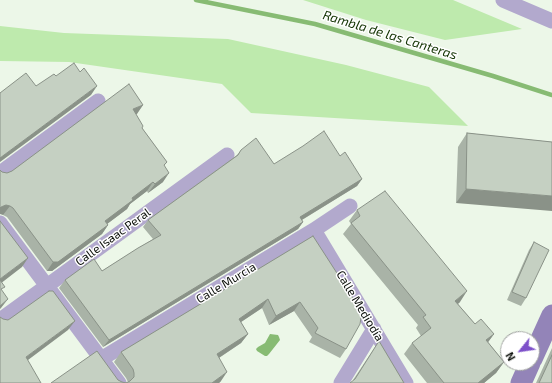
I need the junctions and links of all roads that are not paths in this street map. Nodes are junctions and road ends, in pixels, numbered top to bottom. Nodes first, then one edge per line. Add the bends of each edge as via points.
1 (503, 0) edge
2 (552, 21) edge
3 (98, 101) dead end
4 (227, 155) dead end
5 (0, 173) edge
6 (350, 206) dead end
7 (0, 223) edge
8 (314, 230) junction
9 (47, 285) junction
10 (552, 315) edge
11 (0, 320) edge
12 (374, 329) junction
13 (540, 341) edge
14 (102, 359) junction
15 (526, 371) edge
16 (119, 383) edge
17 (341, 383) edge
18 (406, 383) edge
19 (521, 383) edge

1 - 2 street
3 - 5 street
4 - 9 street, Calle Isaac Peral
6 - 8 street, Calle Murcia
7 - 9 street
8 - 12 street, Calle Mediodía
8 - 14 street, Calle Murcia
9 - 11 street, Calle Isaac Peral
9 - 14 street
10 - 13 main road
12 - 17 street
12 - 18 street, Calle Mediodía
14 - 16 street
15 - 19 main road

